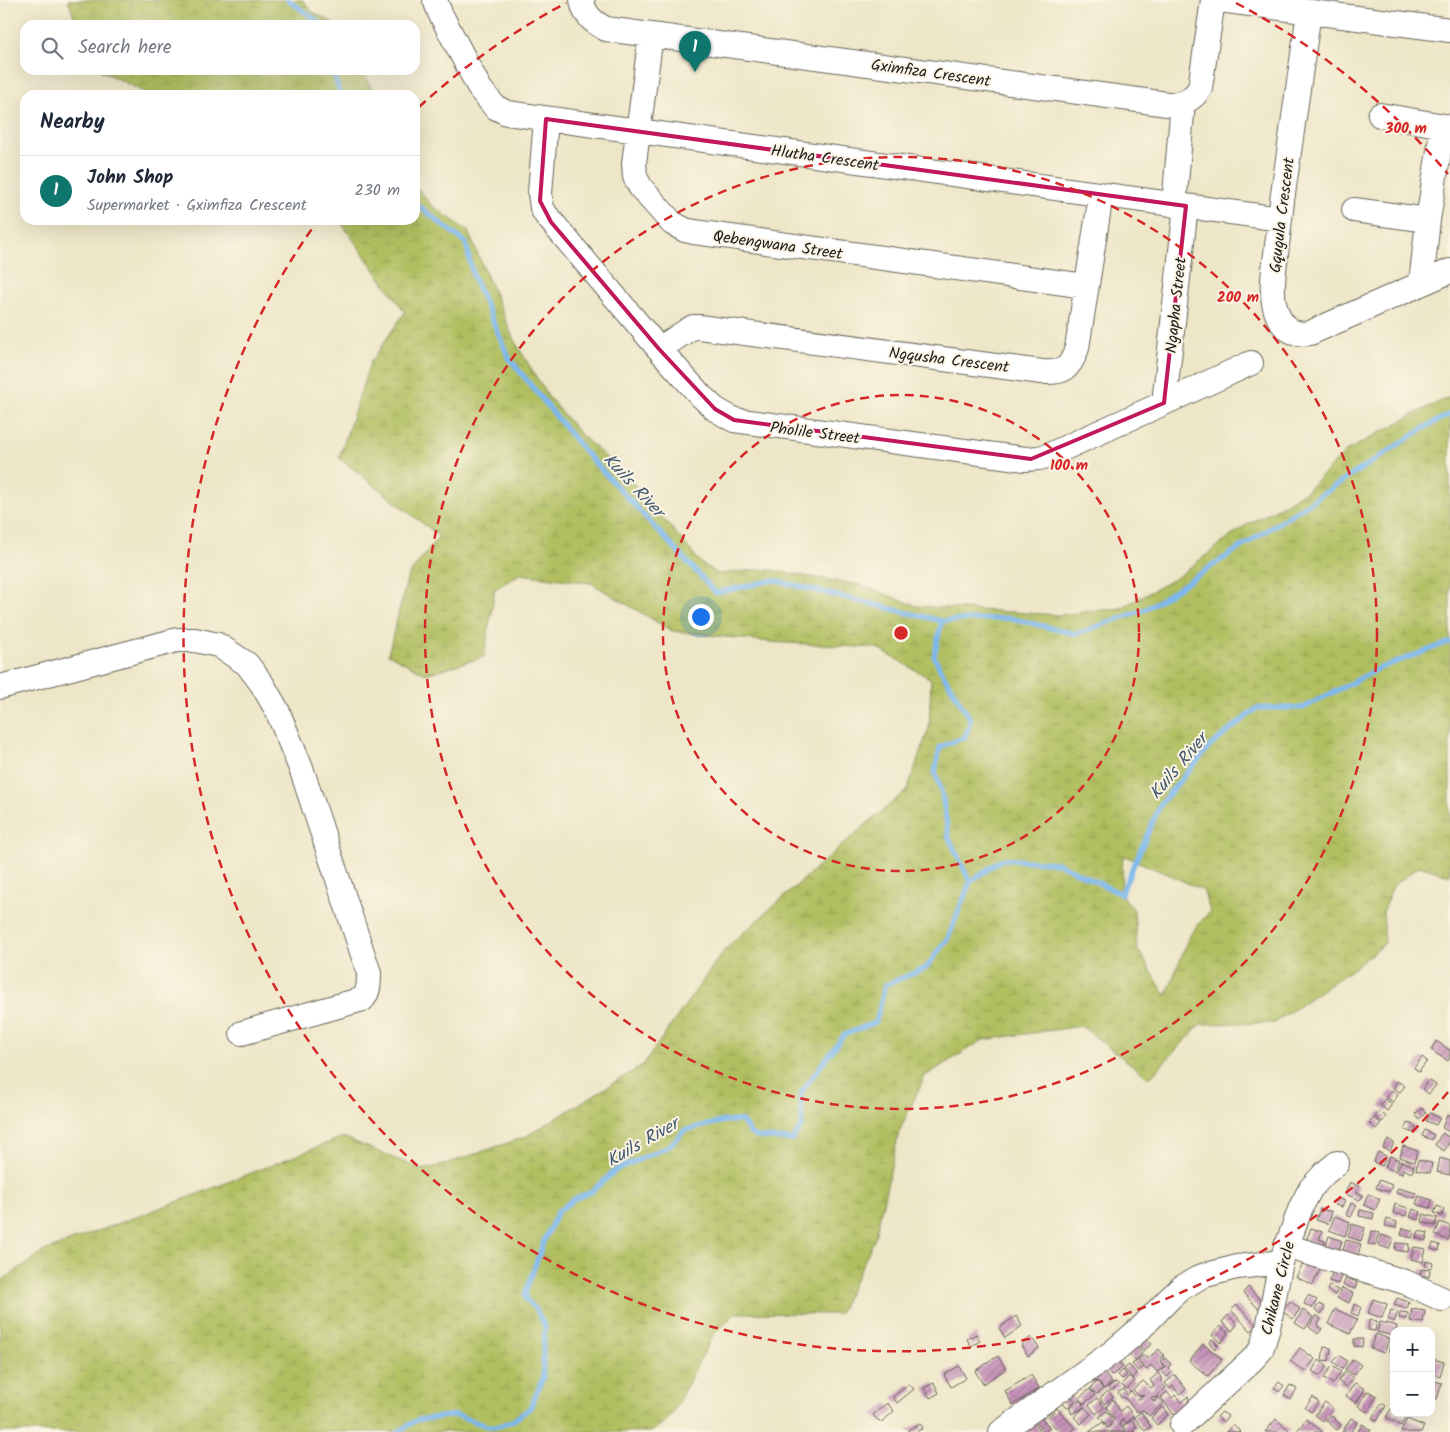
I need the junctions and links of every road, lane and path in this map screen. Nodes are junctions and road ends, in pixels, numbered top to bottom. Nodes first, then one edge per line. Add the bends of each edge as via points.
1 (435, 0) edge
2 (582, 0) edge
3 (1213, 0) edge
4 (1219, 0) edge
5 (1310, 12) junction
6 (1450, 30) edge
7 (651, 35) junction
8 (1183, 103) junction
9 (1380, 115) dead end
10 (546, 119) junction
11 (1447, 126) edge
12 (637, 132) junction
13 (1101, 194) junction
14 (1180, 205) junction
15 (1354, 210) dead end
16 (1280, 218) junction
17 (1428, 220) junction
18 (1450, 270) edge
19 (1421, 284) junction
20 (1086, 286) junction
21 (659, 349) junction
22 (1251, 362) dead end
23 (1164, 403) junction
24 (0, 687) edge
25 (242, 1034) dead end
26 (1337, 1163) dead end
27 (1284, 1254) junction
28 (1442, 1299) dead end
29 (1180, 1428) edge
30 (1001, 1432) edge

1 - 10 street, Hlutha Crescent via 490,103 507,113
2 - 7 street, Gximfiza Crescent via 589,18 596,24 606,29
3 - 8 street via 1202,83 1197,93
4 - 5 street
5 - 6 street
5 - 16 street, Gqugula Crescent
7 - 8 street, Gximfiza Crescent via 1175,105
7 - 12 street, Qebengwana Street
8 - 14 street, Ngapha Street
9 - 11 street
10 - 12 street, Hlutha Crescent
10 - 21 street, Pholile Street via 540,193 542,208
11 - 17 street
12 - 13 street, Hlutha Crescent
12 - 20 street, Qebengwana Street via 634,170 637,183 672,223 685,230
13 - 14 street, Hlutha Crescent
13 - 20 street, Ngqusha Crescent
14 - 16 street, Hlutha Crescent
14 - 23 street, Ngapha Street
15 - 17 street
16 - 19 street, Gqugula Crescent via 1272,290 1280,320 1296,333 1310,333
17 - 19 street
18 - 19 street, Gqugula Crescent
20 - 21 street, Ngqusha Crescent via 1074,359 1066,368 1054,372 699,327 693,327
21 - 23 street, Pholile Street via 715,409 734,420 1024,459 1047,456
22 - 23 street, Pholile Street
24 - 25 street via 176,640 218,645 247,664 262,684 277,710 317,812 370,984 363,999
26 - 27 street, Chikane Circle via 1311,1188
27 - 28 street via 1405,1282
27 - 29 street, Chikane Circle via 1260,1350
27 - 30 street via 1202,1276 1181,1288 1114,1351

